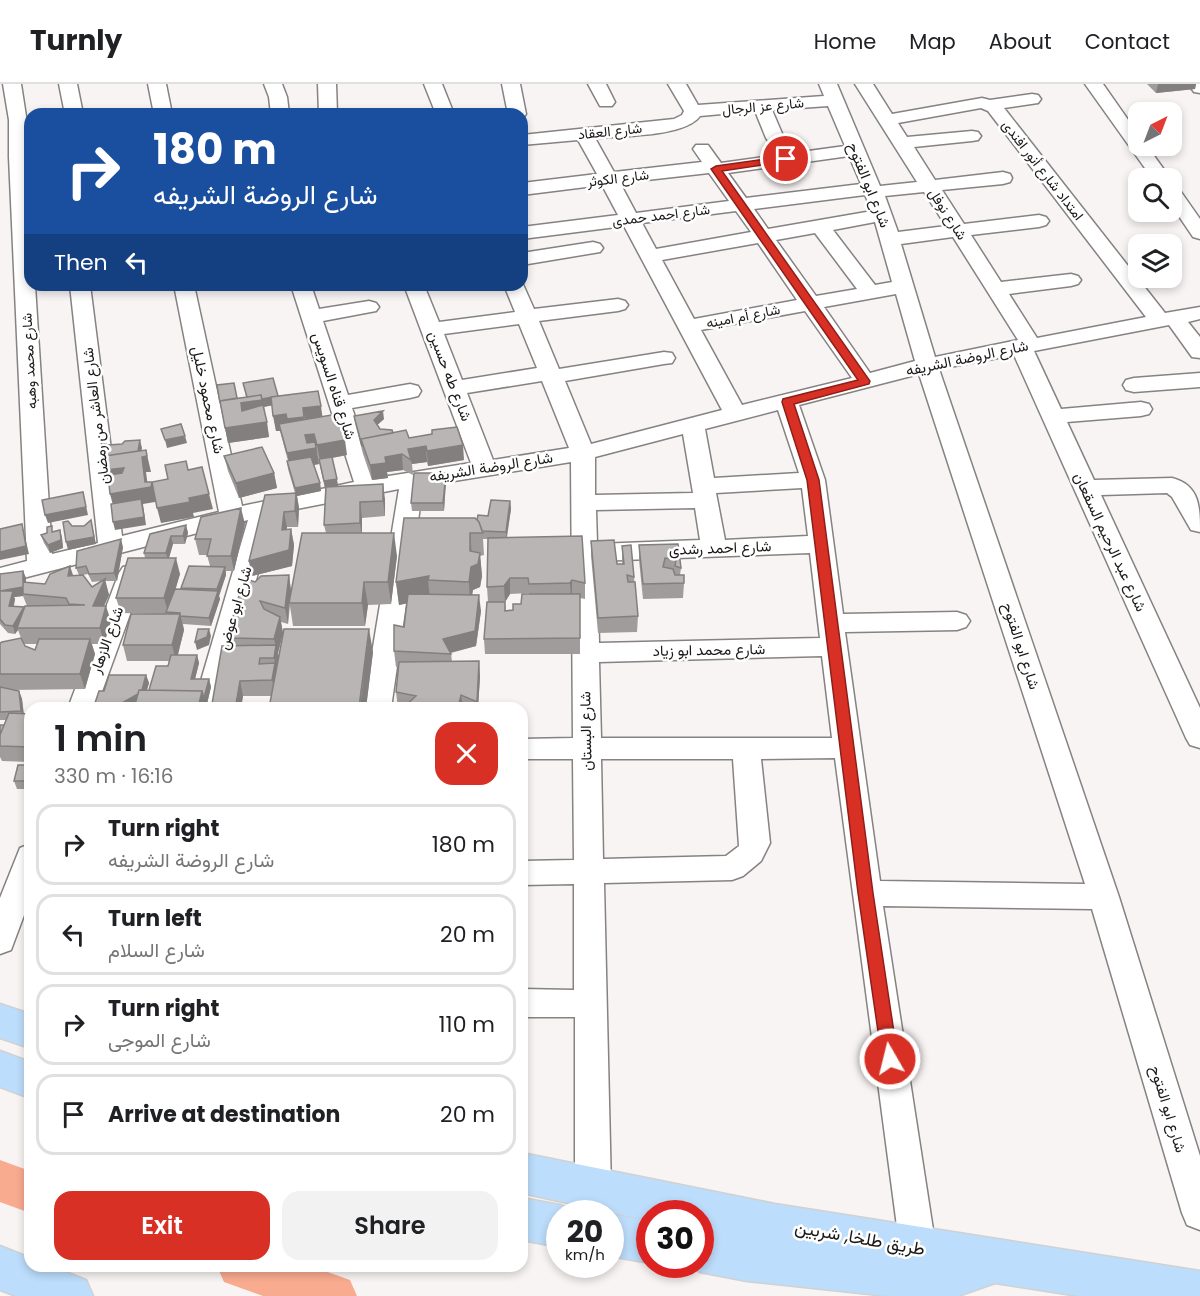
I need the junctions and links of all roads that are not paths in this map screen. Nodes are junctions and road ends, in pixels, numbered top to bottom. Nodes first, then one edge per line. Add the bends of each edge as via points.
1 (12, 84) edge
2 (68, 84) edge
3 (157, 84) edge
4 (273, 84) edge
5 (327, 84) edge
6 (433, 84) edge
7 (511, 84) edge
8 (597, 84) edge
9 (677, 84) edge
10 (864, 84) edge
11 (1094, 84) edge
12 (1197, 84) edge
13 (749, 86) dead end
14 (1200, 88) edge
15 (831, 92) edge
16 (1032, 99) dead end
17 (976, 100) junction
18 (606, 102) dead end
19 (761, 106) junction
20 (73, 108) edge
21 (162, 108) edge
22 (279, 108) edge
23 (328, 108) edge
24 (443, 108) edge
25 (516, 108) edge
26 (693, 111) junction
27 (886, 120) junction
28 (584, 134) junction
29 (972, 136) dead end
30 (775, 138) dead end
31 (528, 139) edge
32 (902, 143) junction
33 (702, 149) dead end
34 (855, 150) junction
35 (715, 167) junction
36 (1154, 168) edge
37 (1003, 178) dead end
38 (608, 179) junction
39 (929, 186) junction
40 (528, 188) edge
41 (24, 193) edge
42 (741, 205) junction
43 (1182, 207) edge
44 (879, 209) junction
45 (630, 219) junction
46 (1039, 221) dead end
47 (24, 224) edge
48 (820, 226) junction
49 (0, 228) edge
50 (958, 231) junction
51 (528, 232) edge
52 (1200, 233) edge
53 (763, 236) junction
54 (593, 248) dead end
55 (649, 256) junction
56 (528, 258) edge
57 (1071, 280) dead end
58 (904, 286) junction
59 (995, 289) junction
60 (29, 291) edge
61 (81, 291) edge
62 (185, 291) edge
63 (303, 291) edge
64 (416, 291) edge
65 (517, 291) edge
66 (870, 292) junction
67 (810, 303) junction
68 (618, 304) dead end
69 (369, 307) dead end
70 (1200, 313) edge
71 (527, 316) junction
72 (311, 317) junction
73 (1167, 318) junction
74 (688, 326) junction
75 (431, 329) junction
76 (1026, 345) junction
77 (1200, 352) edge
78 (664, 358) dead end
79 (927, 365) junction
80 (551, 375) junction
81 (1200, 380) edge
82 (865, 381) junction
83 (1134, 385) dead end
84 (454, 388) junction
85 (410, 391) dead end
86 (787, 402) junction
87 (340, 404) junction
88 (1141, 409) dead end
89 (736, 415) junction
90 (1053, 416) junction
91 (693, 425) junction
92 (583, 453) junction
93 (485, 468) junction
94 (412, 479) junction
95 (813, 480) junction
96 (367, 487) junction
97 (1085, 488) junction
98 (705, 493) junction
99 (583, 503) junction
100 (264, 508) junction
101 (232, 515) junction
102 (1200, 524) edge
103 (146, 538) junction
104 (821, 544) junction
105 (576, 546) junction
106 (111, 547) junction
107 (714, 548) junction
108 (40, 566) junction
109 (0, 576) edge
110 (957, 621) dead end
111 (832, 635) junction
112 (585, 653) junction
113 (84, 702) edge
114 (209, 702) edge
115 (377, 702) edge
116 (1200, 738) edge
117 (746, 748) junction
118 (847, 748) junction
119 (528, 749) edge
120 (587, 749) junction
121 (588, 871) junction
122 (24, 873) edge
123 (528, 873) edge
124 (866, 893) junction
125 (1104, 897) junction
126 (0, 941) edge
127 (528, 1003) edge
128 (590, 1004) junction
129 (0, 1021) edge
130 (24, 1029) edge
131 (0, 1069) edge
132 (24, 1078) edge
133 (528, 1174) edge
134 (593, 1190) junction
135 (1200, 1213) edge
136 (528, 1220) edge
137 (546, 1223) edge
138 (918, 1249) junction
139 (714, 1254) edge
140 (996, 1262) junction
141 (0, 1268) edge
142 (1200, 1293) edge
143 (70, 1296) edge

1 - 41 street, شارع محمد وهبه via 19,114
2 - 20 street
3 - 21 street
4 - 22 street
5 - 23 street
6 - 24 street
7 - 25 street
8 - 18 street
9 - 26 street
10 - 27 street, شارع نوفل
11 - 36 street
12 - 14 street
13 - 19 street
15 - 19 street, شارع عز الرجال
15 - 34 street, شارع ابو الفتوح
16 - 17 street
17 - 27 street
17 - 73 street, امتداد شارع أنور افندى
19 - 26 street, شارع عز الرجال
19 - 30 street
26 - 28 street, شارع العقاد via 691,117 674,125
27 - 32 street, شارع نوفل
28 - 31 street, شارع العقاد
28 - 38 street
29 - 32 street
32 - 39 street, شارع نوفل
33 - 35 street
34 - 35 street, شارع الكوثر
34 - 44 street, شارع ابو الفتوح
35 - 38 street, شارع الكوثر
35 - 42 street
37 - 39 street
38 - 40 street, شارع الكوثر
38 - 45 street
39 - 44 street
39 - 50 street, شارع نوفل
42 - 44 street, شارع احمد حمدى
42 - 45 street, شارع احمد حمدى
42 - 53 street
43 - 52 street
44 - 48 street
44 - 50 street
44 - 58 street, شارع ابو الفتوح
45 - 51 street, شارع احمد حمدى
45 - 55 street
46 - 50 street
47 - 49 street
48 - 53 street
48 - 66 street
50 - 59 street, شارع نوفل
53 - 55 street
53 - 67 street
54 - 56 street
55 - 74 street
57 - 59 street
58 - 66 street, شارع أم امينه
58 - 79 street, شارع ابو الفتوح
59 - 76 street, شارع نوفل
60 - 108 street, شارع محمد وهبه
61 - 106 street, شارع العاشر من رمضان
62 - 101 street, شارع محمود خليل
63 - 72 street, شارع قناه السويس
64 - 75 street, شارع طه حسين
65 - 71 street, شارع البستان
66 - 67 street, شارع أم امينه
67 - 74 street, شارع أم امينه
67 - 82 street
68 - 71 street
69 - 72 street
70 - 73 street, شارع الروضة الشريفه
71 - 75 street
71 - 80 street, شارع البستان
72 - 87 street, شارع قناه السويس
73 - 76 street, شارع الروضة الشريفه
73 - 77 street, امتداد شارع أنور افندى
74 - 89 street
75 - 84 street, شارع طه حسين
76 - 79 street, شارع الروضة الشريفه
76 - 90 street, شارع عبد الرحيم السقعان
78 - 80 street
79 - 82 street, شارع الروضة الشريفه
79 - 125 street, شارع ابو الفتوح
80 - 84 street
80 - 92 street, شارع البستان
81 - 83 street
82 - 86 street, شارع الروضة الشريفه
84 - 93 street, شارع طه حسين
85 - 87 street
86 - 89 street, شارع الروضة الشريفه
86 - 95 street
87 - 96 street, شارع قناه السويس
88 - 90 street
89 - 91 street, شارع الروضة الشريفه
90 - 97 street, شارع عبد الرحيم السقعان
91 - 92 street, شارع الروضة الشريفه
91 - 98 street
92 - 93 street, شارع الروضة الشريفه
92 - 99 street, شارع البستان
93 - 94 street, شارع الروضة الشريفه
94 - 96 street, شارع الروضة الشريفه
94 - 115 street via 391,542 377,638
95 - 98 street
95 - 104 street
96 - 100 street, شارع الروضة الشريفه
97 - 102 street via 1172,485 1181,492
97 - 116 street, شارع عبد الرحيم السقعان
98 - 99 street
98 - 107 street
99 - 105 street, شارع البستان
100 - 101 street, شارع الروضة الشريفه
100 - 114 street, شارع ابو عوض
101 - 103 street, شارع الروضة الشريفه
103 - 106 street, شارع الروضة الشريفه
103 - 113 street, شارع الازهار
104 - 107 street, شارع احمد رشدى
104 - 111 street
105 - 107 street, شارع احمد رشدى
105 - 112 street, شارع البستان
106 - 108 street, شارع الروضة الشريفه
108 - 109 street, شارع الروضة الشريفه
110 - 111 street, شارع محمد ابو زياد
111 - 112 street, شارع محمد ابو زياد
111 - 118 street
112 - 120 street, شارع البستان
117 - 118 street
117 - 120 street
117 - 121 street via 755,843 743,861 732,868
118 - 124 street
119 - 120 street
120 - 121 street, شارع البستان
121 - 123 street
121 - 128 street, شارع البستان
122 - 126 street
124 - 125 street
124 - 138 street
125 - 135 street, شارع ابو الفتوح
127 - 128 street
128 - 134 street, شارع البستان
129 - 130 main road
131 - 132 main road
133 - 134 main road, طريق طلخا, شربين
134 - 138 main road, طريق طلخا, شربين
136 - 137 main road
138 - 140 main road, طريق طلخا, شربين
139 - 140 main road via 938,1278
140 - 142 main road, طريق طلخا, شربين
141 - 143 main road

